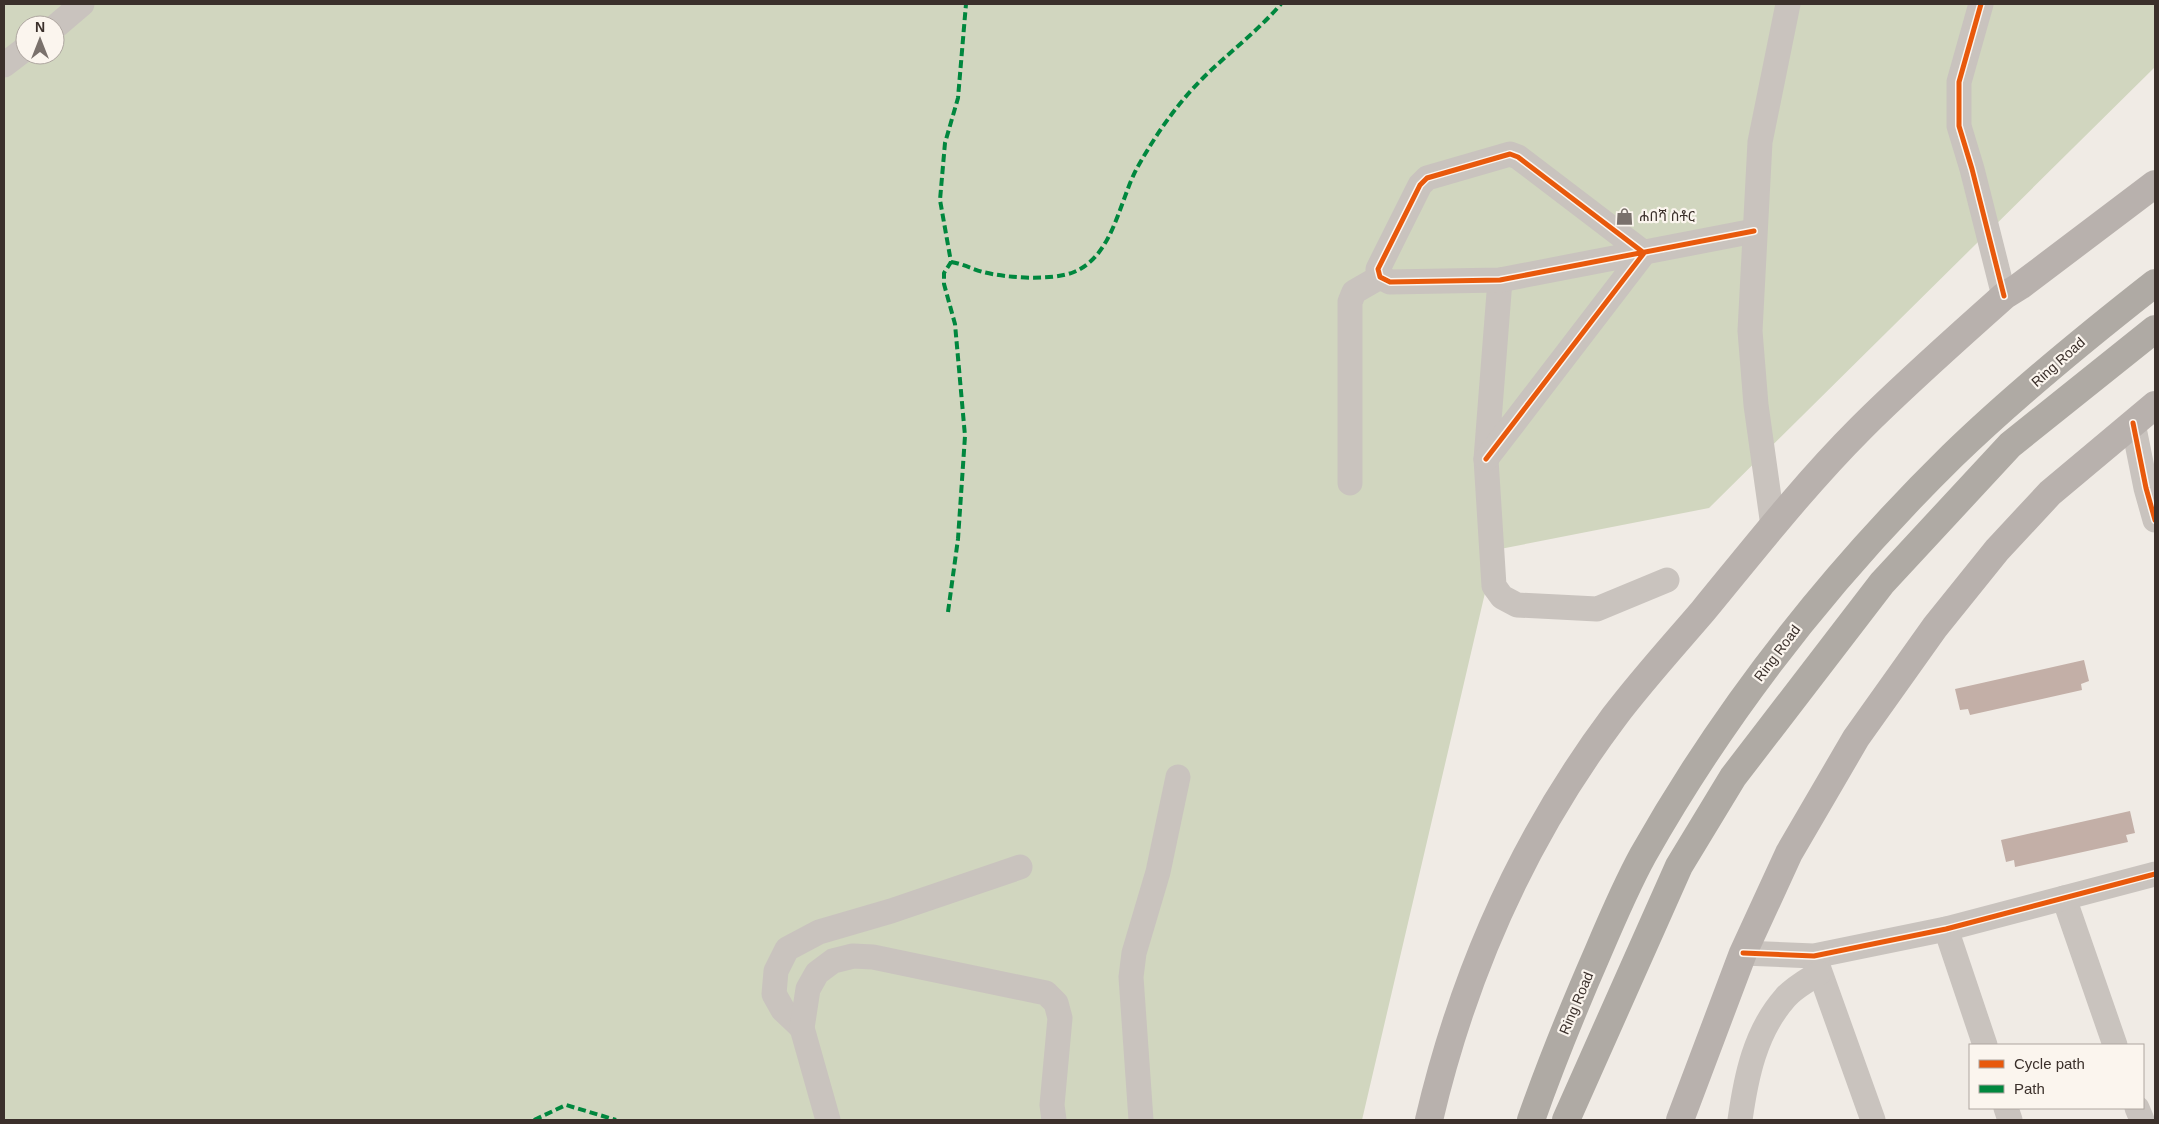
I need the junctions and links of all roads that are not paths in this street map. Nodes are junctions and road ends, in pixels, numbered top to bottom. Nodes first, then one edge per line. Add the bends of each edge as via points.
1 (82, 4) edge
2 (1788, 4) edge
3 (1981, 4) edge
4 (65, 18) edge
5 (15, 57) edge
6 (4, 65) edge
7 (2155, 184) edge
8 (1754, 232) junction
9 (1644, 252) junction
10 (1380, 277) junction
11 (1500, 280) junction
12 (2155, 283) edge
13 (2004, 296) junction
14 (2155, 329) edge
15 (2155, 405) edge
16 (2133, 423) junction
17 (1486, 459) junction
18 (1350, 483) dead end
19 (2150, 487) edge
20 (2155, 520) edge
21 (1773, 526) junction
22 (1667, 580) dead end
23 (1178, 777) dead end
24 (1020, 867) dead end
25 (2155, 874) edge
26 (2064, 898) junction
27 (1946, 929) junction
28 (1744, 953) junction
29 (1816, 964) junction
30 (802, 1028) junction
31 (1985, 1044) edge
32 (2115, 1044) edge
33 (828, 1120) edge
34 (1054, 1120) edge
35 (1141, 1120) edge
36 (1429, 1120) edge
37 (1531, 1120) edge
38 (1566, 1120) edge
39 (1680, 1120) edge
40 (1740, 1120) edge
41 (1873, 1120) edge

1 - 4 street
2 - 8 street via 1760,142
3 - 13 street via 1959,82 1959,126
5 - 6 street
7 - 13 main road
8 - 9 street
8 - 21 street via 1750,331 1756,406
9 - 10 street via 1510,154 1427,178 1420,185 1378,269
9 - 11 street
9 - 17 street
10 - 11 street via 1390,282
10 - 18 street via 1354,292 1350,302
11 - 17 street
12 - 37 highway, Ring Road via 2086,336 1953,455 1852,560 1776,654 1707,751 1642,856 1590,970
13 - 21 main road via 1860,430
14 - 38 highway via 2010,445 1882,583 1733,777 1679,866
15 - 16 main road
16 - 19 street
16 - 28 main road via 2050,493 1997,550 1935,627 1856,738 1788,853
17 - 22 street via 1494,586 1502,597 1517,605 1598,608
19 - 20 street
21 - 36 main road via 1613,718 1550,814 1502,905 1466,991
23 - 35 street via 1158,872 1134,953 1131,977
24 - 30 street via 819,932 787,949 776,971 774,994 783,1010
25 - 26 street
26 - 27 street
26 - 32 street
27 - 29 street
27 - 31 street
28 - 29 street
28 - 39 main road
29 - 40 street via 1785,997 1765,1026 1744,1086
29 - 41 street
30 - 33 street
30 - 34 street via 808,989 817,972 833,961 853,956 873,957 1046,993 1056,1002 1060,1018 1052,1105

